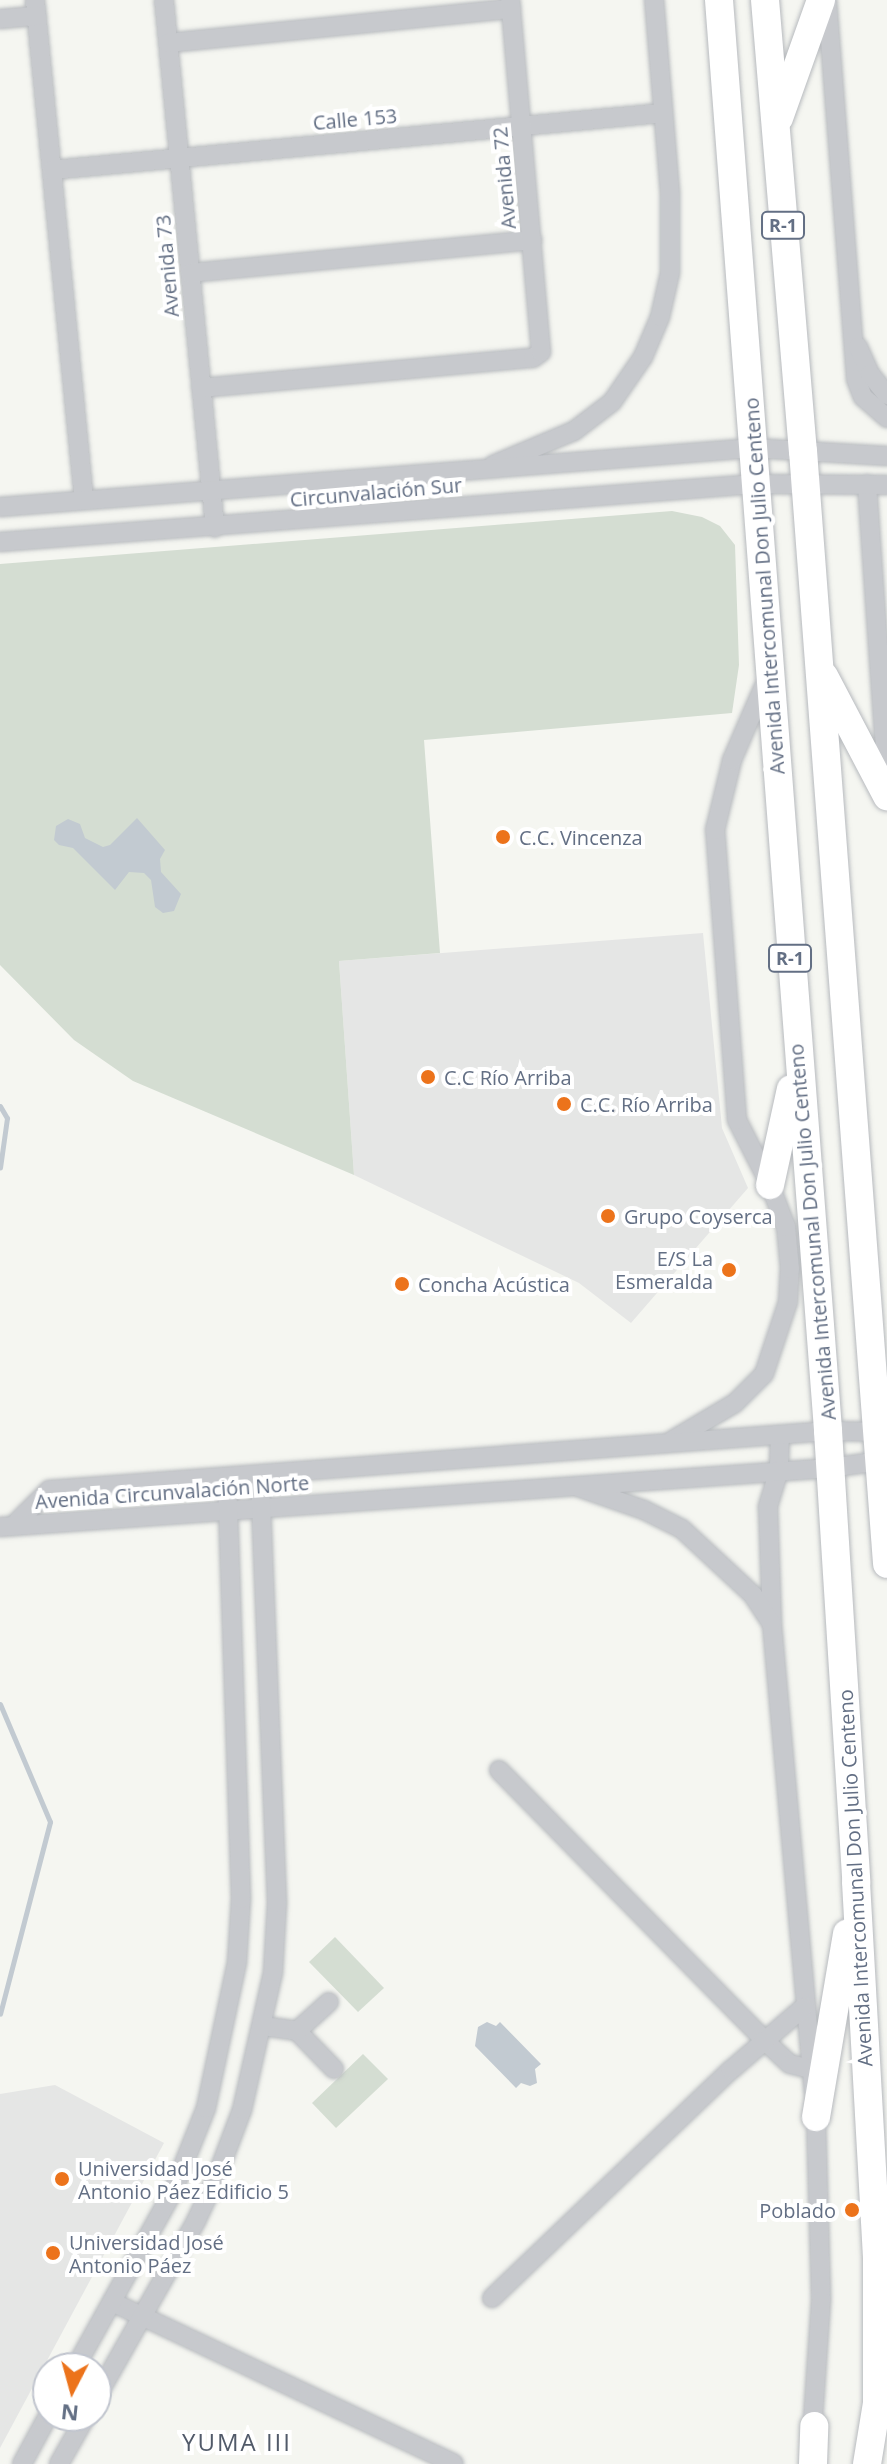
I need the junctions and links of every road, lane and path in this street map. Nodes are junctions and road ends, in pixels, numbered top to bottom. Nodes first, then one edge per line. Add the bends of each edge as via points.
1 (164, 0) edge
2 (654, 0) edge
3 (719, 0) edge
4 (765, 0) edge
5 (821, 0) edge
6 (827, 0) edge
7 (511, 5) edge
8 (36, 8) edge
9 (0, 19) edge
10 (168, 43) junction
11 (662, 113) junction
12 (522, 126) junction
13 (774, 130) junction
14 (179, 158) junction
15 (52, 170) junction
16 (532, 240) junction
17 (190, 273) junction
18 (853, 334) junction
19 (201, 388) junction
20 (887, 395) edge
21 (887, 418) edge
22 (753, 448) junction
23 (803, 451) junction
24 (887, 456) edge
25 (480, 471) junction
26 (755, 484) junction
27 (867, 484) junction
28 (805, 485) junction
29 (887, 485) edge
30 (211, 492) junction
31 (84, 500) junction
32 (0, 507) edge
33 (215, 528) junction
34 (0, 542) edge
35 (818, 667) junction
36 (771, 671) junction
37 (887, 778) edge
38 (887, 796) edge
39 (797, 1061) junction
40 (770, 1185) junction
41 (887, 1303) edge
42 (872, 1348) junction
43 (828, 1431) junction
44 (780, 1435) junction
45 (666, 1444) junction
46 (882, 1446) edge
47 (830, 1468) junction
48 (779, 1470) junction
49 (260, 1477) junction
50 (227, 1479) junction
51 (572, 1485) junction
52 (262, 1507) junction
53 (229, 1510) junction
54 (6, 1526) edge
55 (887, 1564) edge
56 (772, 1624) junction
57 (499, 1770) dead end
58 (856, 1882) junction
59 (329, 2002) dead end
60 (804, 2007) junction
61 (263, 2026) junction
62 (297, 2031) junction
63 (764, 2040) junction
64 (334, 2069) dead end
65 (810, 2069) junction
66 (816, 2117) junction
67 (492, 2298) dead end
68 (112, 2302) junction
69 (142, 2315) junction
70 (84, 2352) edge
71 (112, 2369) edge
72 (814, 2426) junction
73 (39, 2432) edge
74 (77, 2432) edge
75 (22, 2464) edge
76 (59, 2464) edge
77 (454, 2464) edge
78 (806, 2464) edge
79 (813, 2464) edge
80 (867, 2464) edge

1 - 10 street, Avenida 73
2 - 11 street
3 - 22 main road, Avenida Intercomunal Don Julio Centeno / R-1
4 - 13 main road, R-1
5 - 13 main road
6 - 18 street
7 - 10 street
7 - 12 street, Avenida 72
8 - 9 street
8 - 15 street
10 - 14 street, Avenida 73
11 - 12 street, Calle 153
11 - 25 street via 670,273 643,357 612,402 574,431
12 - 14 street, Calle 153
12 - 16 street, Avenida 72
13 - 23 main road, R-1
14 - 15 street, Calle 153
14 - 17 street, Avenida 73
15 - 31 street
16 - 17 street
16 - 19 street, Avenida 72 via 541,352 533,358
17 - 19 street, Avenida 73
18 - 20 street via 870,374
18 - 21 street via 856,379 863,397
19 - 30 street, Avenida 73
22 - 23 street, Circunvalación Sur
22 - 25 street, Circunvalación Sur
22 - 26 main road, Avenida Intercomunal Don Julio Centeno / R-1
23 - 24 street
23 - 28 main road, R-1
25 - 30 street, Circunvalación Sur
26 - 28 street, Circunvalación Sur
26 - 33 street, Circunvalación Sur
26 - 36 main road, Avenida Intercomunal Don Julio Centeno / R-1
27 - 28 street
27 - 29 street
27 - 37 street
28 - 35 main road, R-1
30 - 31 street, Circunvalación Sur
30 - 33 street, Avenida 73
31 - 32 street, Circunvalación Sur
33 - 34 street, Circunvalación Sur
35 - 38 main road
35 - 42 main road, R-1
36 - 39 main road, Avenida Intercomunal Don Julio Centeno / R-1
36 - 40 street via 732,760 715,830 737,1120
39 - 40 main road
39 - 43 main road, Avenida Intercomunal Don Julio Centeno / R-1
40 - 45 street via 789,1243 788,1302 777,1342 764,1374 735,1403
41 - 42 main road
42 - 46 main road, R-1
43 - 44 street, Avenida Circunvalación Norte
43 - 46 street, Avenida Circunvalación Norte
43 - 47 main road, Avenida Intercomunal Don Julio Centeno / R-1
44 - 45 street, Avenida Circunvalación Norte
44 - 48 street
45 - 49 street, Avenida Circunvalación Norte
46 - 47 street, Avenida Circunvalación Norte
46 - 55 main road, R-1
47 - 48 street, Avenida Circunvalación Norte
47 - 58 main road, Avenida Intercomunal Don Julio Centeno / R-1
48 - 51 street, Avenida Circunvalación Norte
48 - 56 street via 768,1507
49 - 50 street, Avenida Circunvalación Norte
49 - 52 street
50 - 53 street
50 - 54 street, Avenida Circunvalación Norte via 49,1490
51 - 52 street, Avenida Circunvalación Norte
51 - 56 street via 682,1529 753,1595
52 - 53 street, Avenida Circunvalación Norte
52 - 61 street via 277,1903
53 - 54 street, Avenida Circunvalación Norte
53 - 68 street via 241,1899 237,1962 206,2108 173,2191
56 - 60 street
57 - 63 street
58 - 66 main road
58 - 80 main road, Avenida Intercomunal Don Julio Centeno / R-1 via 877,2260 877,2403
59 - 62 street
60 - 63 street
60 - 65 street
61 - 62 street
61 - 69 street via 242,2110 217,2176
62 - 64 street
63 - 65 street via 790,2064
63 - 67 street
65 - 66 street
66 - 72 street via 821,2301
68 - 69 street
68 - 70 street
69 - 71 street
69 - 77 street
72 - 78 street
72 - 79 main road
73 - 75 street
74 - 76 street

